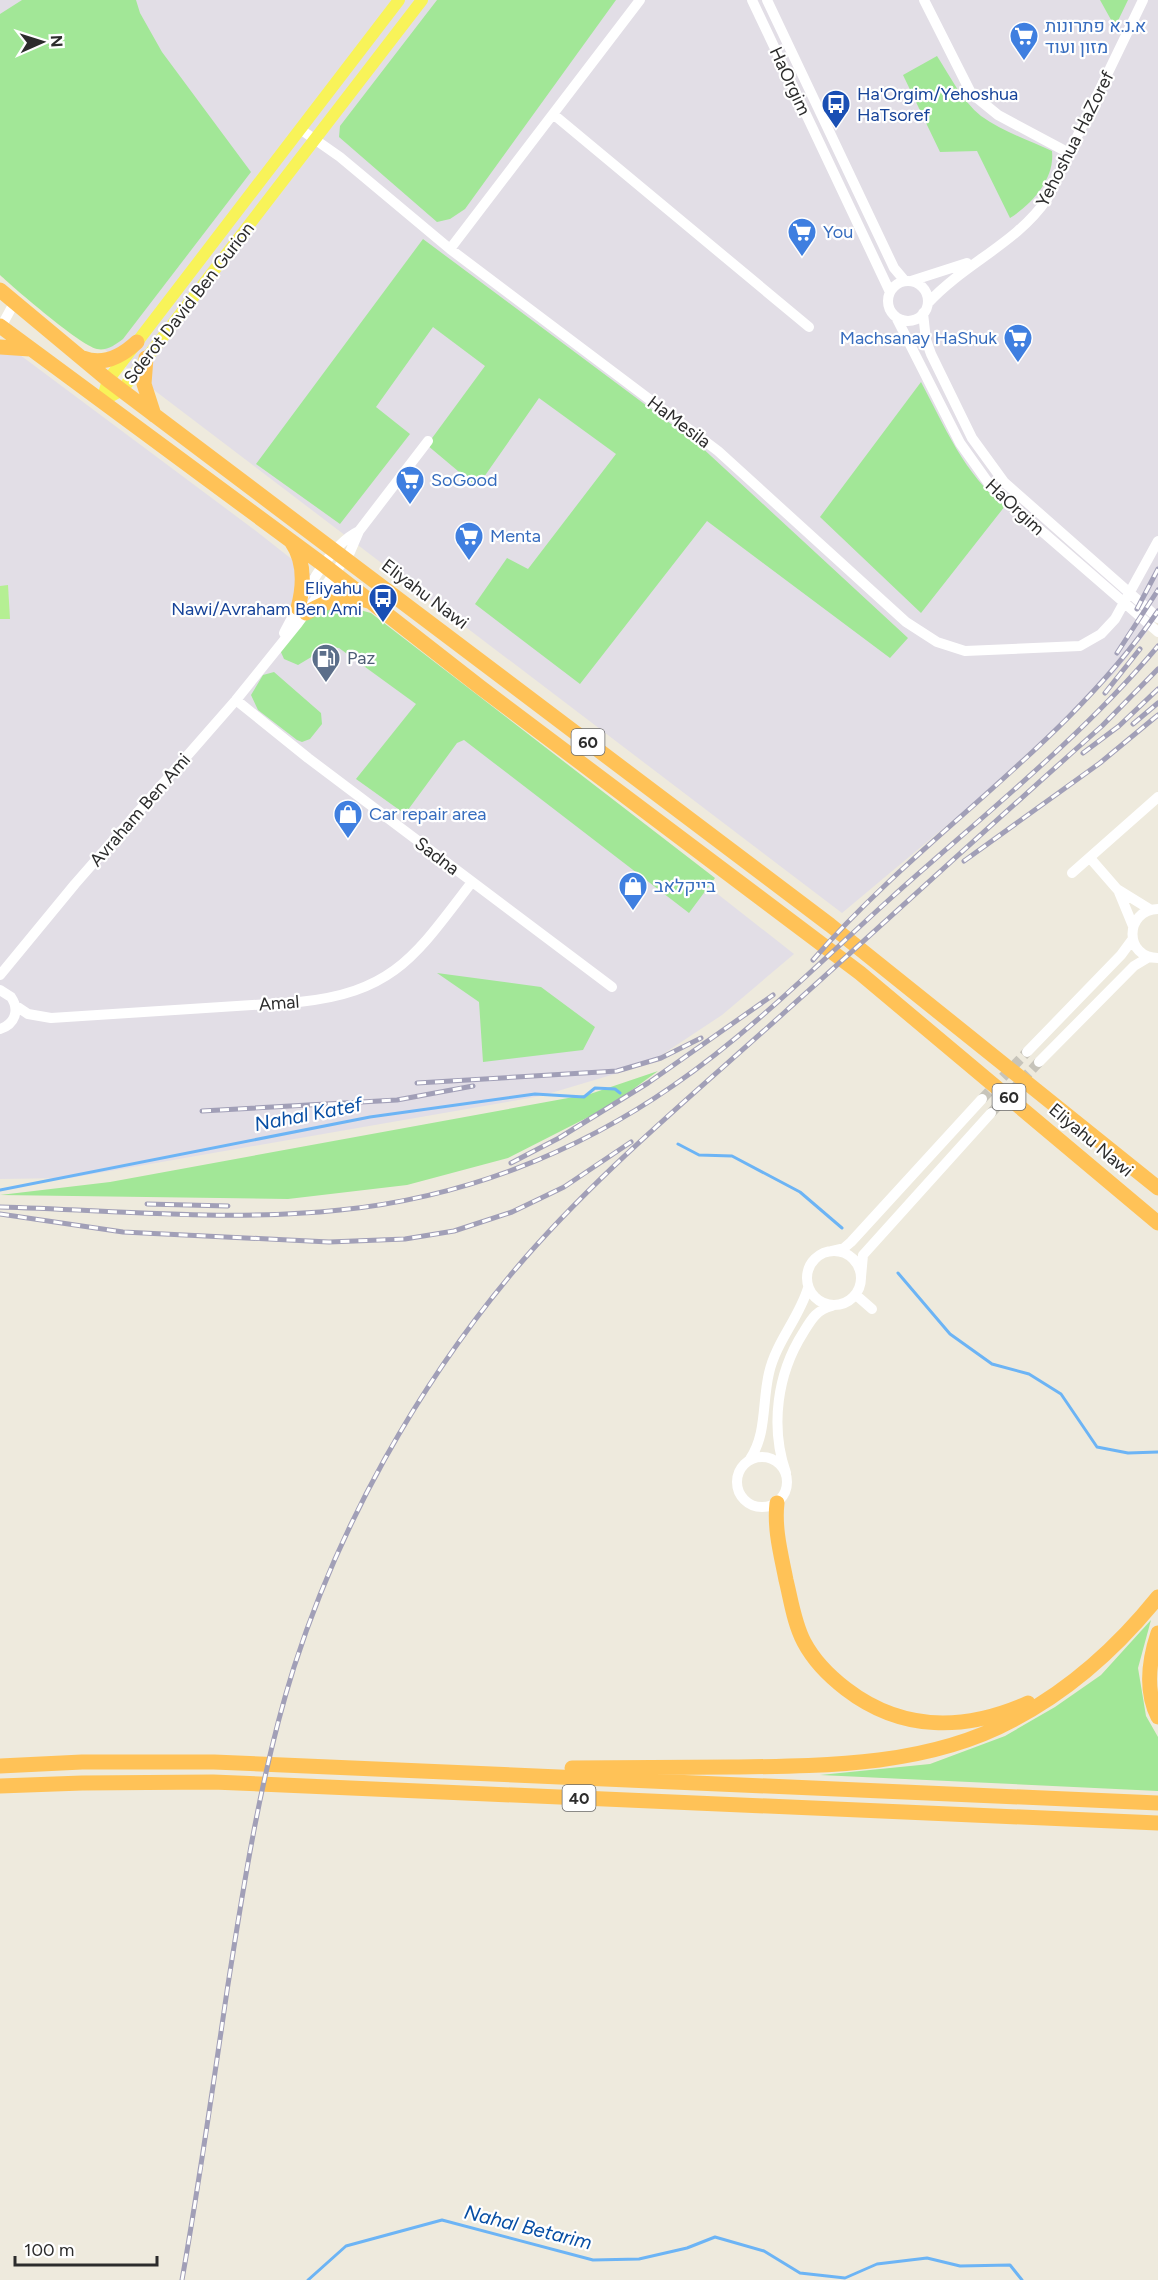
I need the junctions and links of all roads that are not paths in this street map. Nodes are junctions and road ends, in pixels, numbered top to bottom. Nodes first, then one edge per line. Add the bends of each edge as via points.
1 (399, 0) edge
2 (422, 0) edge
3 (640, 0) edge
4 (752, 0) edge
5 (768, 0) edge
6 (924, 0) edge
7 (1143, 0) edge
8 (553, 114) junction
9 (300, 129) junction
10 (314, 140) junction
11 (1069, 153) junction
12 (450, 249) junction
13 (981, 257) junction
14 (908, 281) junction
15 (0, 290) edge
16 (890, 292) junction
17 (14, 303) junction
18 (928, 303) junction
19 (923, 314) junction
20 (896, 317) junction
21 (0, 324) edge
22 (809, 327) dead end
23 (137, 342) junction
24 (0, 347) edge
25 (35, 351) junction
26 (80, 357) junction
27 (146, 358) junction
28 (108, 380) junction
29 (122, 390) junction
30 (102, 401) junction
31 (154, 415) junction
32 (428, 441) dead end
33 (1050, 532) junction
34 (289, 539) junction
35 (1158, 541) edge
36 (341, 555) junction
37 (330, 569) junction
38 (372, 602) junction
39 (302, 610) junction
40 (1158, 618) edge
41 (1158, 632) edge
42 (236, 700) junction
43 (1158, 798) edge
44 (1090, 858) junction
45 (1072, 873) dead end
46 (472, 882) junction
47 (1117, 889) junction
48 (1154, 909) edge
49 (1133, 926) junction
50 (1132, 940) junction
51 (1153, 958) edge
52 (9, 963) junction
53 (0, 975) edge
54 (612, 987) dead end
55 (4, 992) edge
56 (16, 1006) junction
57 (38, 1017) junction
58 (12, 1022) junction
59 (0, 1029) edge
60 (1027, 1052) tunnel mouth
61 (1040, 1062) tunnel mouth
62 (982, 1099) tunnel mouth
63 (991, 1113) tunnel mouth
64 (1158, 1188) edge
65 (1158, 1223) edge
66 (831, 1251) junction
67 (861, 1276) junction
68 (808, 1288) junction
69 (856, 1295) junction
70 (832, 1306) junction
71 (872, 1309) dead end
72 (750, 1459) junction
73 (786, 1473) junction
74 (777, 1503) junction
75 (1158, 1598) edge
76 (1158, 1633) edge
77 (1095, 1664) junction
78 (1158, 1717) edge
79 (0, 1766) edge
80 (389, 1770) junction
81 (0, 1786) edge
82 (1158, 1803) edge
83 (1158, 1823) edge

1 - 9 main road, Sderot David Ben Gurion
2 - 10 main road, Sderot David Ben Gurion
3 - 8 street
4 - 16 street, HaOrgim
5 - 14 street, HaOrgim via 894,268
6 - 11 street via 971,93 998,115
7 - 11 street, Yehoshua HaZoref
8 - 12 street
8 - 22 street
9 - 10 street, HaMesila
9 - 23 main road, Sderot David Ben Gurion
10 - 12 street, HaMesila
10 - 27 main road, Sderot David Ben Gurion
11 - 13 street, Yehoshua HaZoref via 1038,212
12 - 35 street, HaMesila via 718,452 906,622 944,645 965,651 1074,647 1096,638 1115,619
13 - 14 street, Yehoshua HaZoref
13 - 18 street, Yehoshua HaZoref
14 - 16 street
14 - 18 street via 922,286
15 - 17 highway, Eliyahu Nawi / 60
16 - 20 street via 889,305
17 - 21 street
17 - 26 highway, Eliyahu Nawi / 60
18 - 19 street
19 - 20 street via 914,320
19 - 33 street, HaOrgim via 931,354 972,438 1004,482
20 - 33 street, HaOrgim via 977,469 1009,506
21 - 25 highway, 60
23 - 26 highway via 110,359
23 - 28 main road, Sderot David Ben Gurion
24 - 25 highway
25 - 30 highway, 60
26 - 28 highway, Eliyahu Nawi / 60
27 - 29 main road, Sderot David Ben Gurion
27 - 31 highway via 145,390
28 - 29 highway, Eliyahu Nawi / 60
28 - 30 main road, Sderot David Ben Gurion
29 - 30 main road, Sderot David Ben Gurion
29 - 31 highway, Eliyahu Nawi / 60
30 - 34 highway, 60
31 - 36 highway, Eliyahu Nawi / 60
32 - 36 street, Avraham Ben Ami
33 - 40 street, HaOrgim
33 - 41 street, HaOrgim
34 - 37 highway, 60
34 - 39 highway via 297,550 302,572
36 - 37 street, Avraham Ben Ami
36 - 64 highway, Eliyahu Nawi / 60 via 830,925
37 - 38 highway, 60
37 - 39 street, Avraham Ben Ami
38 - 39 highway via 338,598
38 - 65 highway, Eliyahu Nawi / 60 via 860,973
39 - 42 street, Avraham Ben Ami
42 - 46 street, Sadna
42 - 52 street, Avraham Ben Ami
43 - 44 street
44 - 45 street
44 - 47 street
46 - 54 street, Sadna
46 - 57 street, Amal via 410,960 361,990 323,1000
47 - 48 street
47 - 49 street
48 - 49 street via 1141,914
49 - 50 street
50 - 51 street via 1138,951
50 - 60 street
51 - 61 street via 1134,966
52 - 53 street, Avraham Ben Ami
52 - 55 street
55 - 56 street
56 - 57 street, Amal
56 - 58 street
57 - 58 street, Amal
58 - 59 street, Amal
62 - 66 street via 851,1242
63 - 67 street via 863,1255
66 - 67 street via 840,1251 855,1260
66 - 68 street via 811,1263 806,1279
67 - 69 street
68 - 70 street via 817,1300
68 - 72 street via 769,1371 761,1436
69 - 70 street
69 - 71 street
70 - 73 street via 813,1317 783,1375 777,1441
72 - 73 street via 771,1458
72 - 74 street via 737,1477 742,1499 755,1507
73 - 74 street via 787,1489
74 - 77 highway via 776,1529 803,1640 823,1669 886,1715 934,1724 983,1718 1041,1696
75 - 77 highway
76 - 78 highway via 1151,1652 1150,1681
77 - 80 highway via 1057,1694 1011,1721 922,1753 873,1761 790,1767
79 - 80 highway, 40 via 214,1762
80 - 82 highway, 40
81 - 83 highway, 40 via 213,1782

